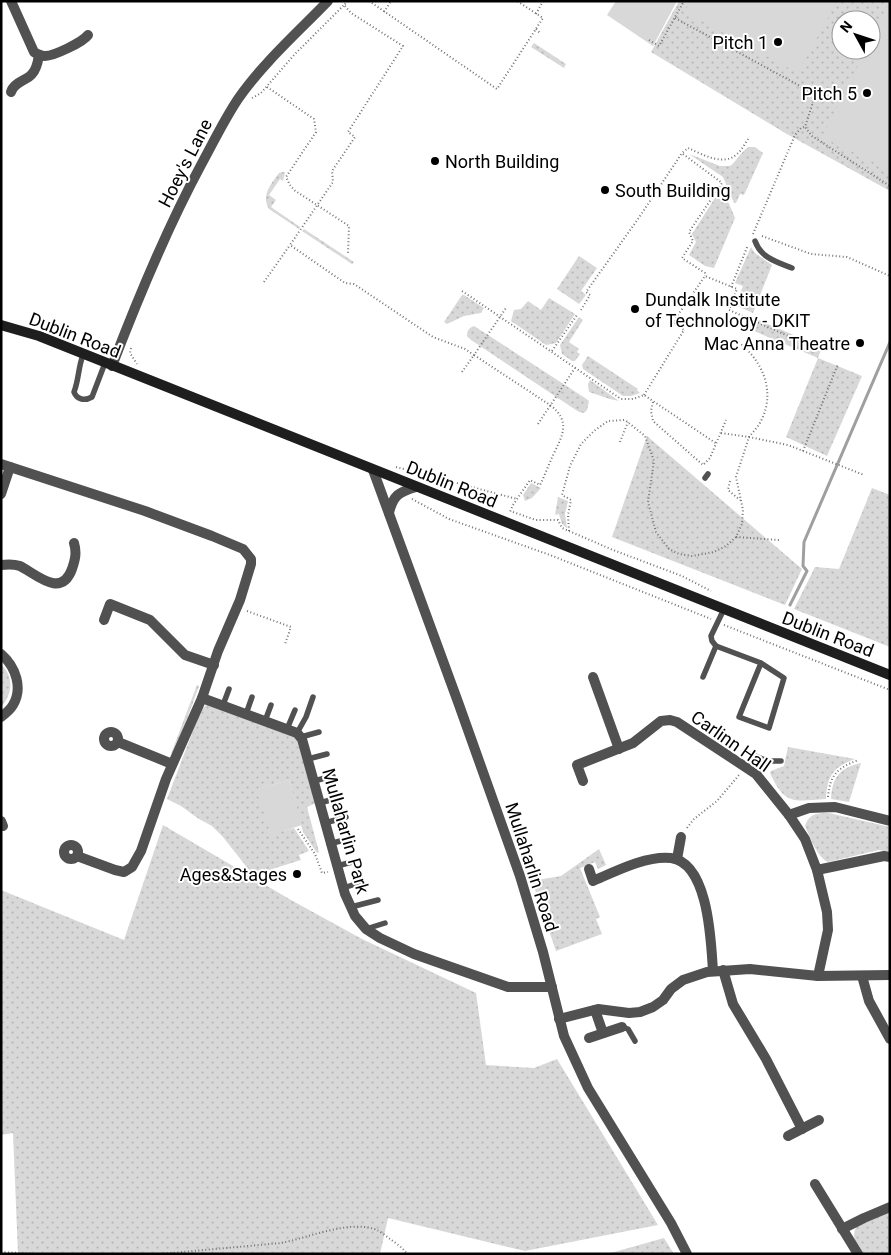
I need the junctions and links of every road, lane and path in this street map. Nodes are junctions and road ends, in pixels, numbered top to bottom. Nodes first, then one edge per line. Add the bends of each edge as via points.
1 (11, 1) edge
2 (328, 1) edge
3 (348, 1) edge
4 (369, 1) edge
5 (391, 1) edge
6 (517, 1) edge
7 (543, 1) edge
8 (684, 1) edge
9 (344, 5) junction
10 (384, 12) junction
11 (536, 14) junction
12 (675, 18) junction
13 (536, 29) junction
14 (540, 32) dead end
15 (88, 35) dead end
16 (649, 40) dead end
17 (39, 55) junction
18 (267, 87) junction
19 (11, 92) dead end
20 (248, 100) dead end
21 (805, 127) junction
22 (749, 138) dead end
23 (682, 153) junction
24 (890, 186) edge
25 (317, 206) junction
26 (754, 230) junction
27 (755, 241) dead end
28 (290, 245) junction
29 (348, 254) dead end
30 (792, 268) dead end
31 (705, 276) junction
32 (890, 276) edge
33 (264, 282) dead end
34 (730, 287) junction
35 (462, 291) dead end
36 (506, 308) dead end
37 (581, 310) dead end
38 (577, 315) dead end
39 (501, 316) junction
40 (1, 326) edge
41 (734, 339) dead end
42 (131, 341) dead end
43 (818, 349) dead end
44 (552, 352) junction
45 (83, 355) junction
46 (474, 355) junction
47 (838, 364) dead end
48 (108, 365) junction
49 (141, 366) dead end
50 (575, 367) junction
51 (462, 372) dead end
52 (644, 395) junction
53 (653, 402) junction
54 (550, 405) junction
55 (726, 420) dead end
56 (628, 422) junction
57 (538, 424) dead end
58 (721, 433) junction
59 (749, 437) junction
60 (620, 442) dead end
61 (717, 444) junction
62 (803, 451) junction
63 (6, 465) edge
64 (392, 467) dead end
65 (373, 470) junction
66 (864, 475) dead end
67 (730, 481) dead end
68 (416, 487) junction
69 (1, 494) edge
70 (517, 499) junction
71 (407, 500) dead end
72 (740, 500) junction
73 (510, 512) junction
74 (389, 514) junction
75 (506, 523) junction
76 (569, 531) junction
77 (736, 537) junction
78 (501, 538) junction
79 (779, 540) dead end
80 (74, 543) dead end
81 (1, 565) edge
82 (712, 592) dead end
83 (237, 608) junction
84 (724, 609) junction
85 (104, 620) dead end
86 (718, 622) junction
87 (285, 644) dead end
88 (716, 646) junction
89 (1, 654) edge
90 (761, 663) junction
91 (214, 665) junction
92 (890, 675) edge
93 (592, 676) dead end
94 (703, 677) dead end
95 (229, 689) dead end
96 (890, 690) edge
97 (252, 697) dead end
98 (313, 697) dead end
99 (202, 698) junction
100 (271, 705) dead end
101 (223, 706) junction
102 (295, 710) dead end
103 (246, 714) junction
104 (1, 717) edge
105 (265, 721) junction
106 (287, 729) junction
107 (319, 732) dead end
108 (299, 735) junction
109 (118, 742) dead end
110 (619, 749) junction
111 (327, 754) dead end
112 (751, 754) dead end
113 (308, 759) junction
114 (858, 760) dead end
115 (767, 761) junction
116 (781, 761) dead end
117 (172, 764) junction
118 (742, 771) dead end
119 (757, 775) junction
120 (333, 776) dead end
121 (314, 781) junction
122 (583, 781) dead end
123 (336, 798) dead end
124 (320, 803) junction
125 (827, 806) junction
126 (789, 815) junction
127 (346, 818) dead end
128 (890, 820) edge
129 (325, 822) junction
130 (298, 829) dead end
131 (681, 837) joint
132 (348, 839) dead end
133 (329, 844) junction
134 (77, 856) dead end
135 (890, 857) edge
136 (677, 860) junction
137 (352, 862) dead end
138 (338, 868) junction
139 (589, 869) dead end
140 (817, 870) junction
141 (359, 883) dead end
142 (343, 888) junction
143 (378, 900) dead end
144 (351, 907) junction
145 (385, 923) dead end
146 (366, 929) junction
147 (718, 970) junction
148 (890, 975) edge
149 (818, 976) junction
150 (862, 976) junction
151 (552, 987) junction
152 (595, 1010) junction
153 (559, 1019) junction
154 (622, 1027) joint
155 (603, 1033) junction
156 (589, 1038) dead end
157 (890, 1039) edge
158 (635, 1041) dead end
159 (819, 1120) dead end
160 (802, 1129) junction
161 (788, 1136) dead end
162 (815, 1184) dead end
163 (890, 1208) edge
164 (842, 1229) junction
165 (1, 1252) edge
166 (37, 1254) edge
167 (160, 1254) edge
168 (407, 1254) edge
169 (687, 1254) edge
170 (858, 1254) edge

1 - 17 street via 34,52
2 - 48 street, Hoey's Lane via 267,65 223,124 182,201
3 - 9 path
4 - 10 path
5 - 10 path
6 - 11 path
7 - 11 path
8 - 12 path
9 - 18 path
9 - 25 path via 403,46 348,132 355,137 332,171 333,182
10 - 13 path via 496,89
11 - 13 path via 543,18
12 - 16 path via 659,46
12 - 21 path via 812,92 814,99
13 - 14 path
15 - 17 street via 84,40 48,56
17 - 19 street via 33,74 13,87
18 - 20 path
18 - 25 path via 314,119 316,132 286,176 294,190
21 - 24 path via 812,136
21 - 26 path via 795,135
22 - 23 path via 737,154 728,159 718,160 688,148
23 - 31 path via 722,183 689,232 693,241 682,258
23 - 37 path via 586,292 590,294
25 - 28 path
25 - 29 path via 348,226
26 - 32 path via 760,236 812,254 847,257
26 - 34 path
27 - 30 lane via 766,256
28 - 33 path
28 - 46 path via 433,337
31 - 34 path
31 - 52 path via 673,322 684,330
34 - 43 path via 737,289 729,310
35 - 39 path
36 - 39 path
38 - 44 path
39 - 44 path
39 - 46 path
40 - 45 main road, Dublin Road via 39,336
41 - 59 path via 758,363 766,381 764,414
42 - 49 path via 130,353
44 - 50 path
45 - 48 main road, Dublin Road
45 - 48 lane via 74,392 82,400 92,397
46 - 51 path
46 - 54 path
47 - 62 path
48 - 65 main road, Dublin Road
50 - 52 path via 621,399
50 - 54 path
52 - 53 path
53 - 61 path
53 - 61 path via 653,421 703,465
54 - 57 path
54 - 70 path via 562,419 561,441 540,484 530,480
55 - 58 path
56 - 60 path
56 - 76 path via 608,421 581,444 570,466 562,495 571,500
56 - 77 path via 645,436 654,461 648,502 656,532 669,549 679,554 702,555 714,552
58 - 59 path
58 - 61 path
59 - 62 path
59 - 72 path via 736,477
62 - 66 path
63 - 69 street
63 - 83 street via 242,549 251,559 251,564
64 - 70 path
65 - 68 main road, Dublin Road
65 - 74 street, Mullaharlin Road
67 - 72 path via 728,490
68 - 74 street via 404,490 392,500
68 - 75 main road, Dublin Road
70 - 73 path
71 - 78 path via 412,499 449,519
72 - 77 path via 742,524
73 - 75 path
73 - 76 path via 536,520 558,520 562,528
74 - 151 street, Mullaharlin Road via 520,876
75 - 78 path
75 - 84 main road, Dublin Road
76 - 82 path via 682,576
77 - 79 path
78 - 86 path
80 - 81 street via 76,557 70,574 56,583 49,583 19,566
83 - 87 path via 291,627
83 - 91 street
84 - 86 lane
84 - 92 main road, Dublin Road
85 - 91 street via 110,604 127,610 150,620 185,655
86 - 88 lane via 712,636
86 - 96 path
88 - 90 lane via 740,652
88 - 94 lane
89 - 104 street via 13,668 18,688 12,707
90 - 90 lane via 739,717 769,728 784,678
91 - 99 street
93 - 110 street
95 - 101 lane
97 - 103 lane
98 - 108 lane
99 - 101 street
99 - 117 street
100 - 105 lane
101 - 103 street
102 - 106 lane
103 - 105 street
105 - 106 street
106 - 108 street
107 - 108 lane
108 - 113 street, Mullaharlin Park
109 - 117 street
110 - 119 street, Carlinn Hall via 633,743 661,721 670,720 678,722
110 - 122 street, Carlinn Hall via 577,765
111 - 113 lane
112 - 115 lane
113 - 121 street, Mullaharlin Park
114 - 125 path via 835,773 829,786
115 - 116 lane
115 - 119 lane
117 - 134 street via 141,851 132,867 124,872
118 - 131 path via 717,801 694,819
119 - 126 street, Carlinn Hall
120 - 121 lane
121 - 124 street, Mullaharlin Park
123 - 124 lane
124 - 129 street, Mullaharlin Park
125 - 126 street
125 - 128 street
126 - 140 street, Carlinn Hall via 805,839
127 - 129 lane
129 - 133 street, Mullaharlin Park
130 - 138 path via 315,854 322,873
131 - 136 street
132 - 133 lane
133 - 138 street, Mullaharlin Park
135 - 140 street
136 - 139 street via 650,860 593,881
136 - 147 street via 694,876 706,904
137 - 138 lane
138 - 142 street, Mullaharlin Park
140 - 149 street, Carlinn Hall via 824,893 828,930
141 - 142 lane
142 - 144 street, Mullaharlin Park
143 - 144 lane
144 - 146 street, Mullaharlin Park
145 - 146 lane
146 - 151 street, Mullaharlin Park via 414,954 508,987
147 - 149 street via 772,970
147 - 152 street via 683,980 653,1007 640,1012
147 - 160 street via 733,1004
148 - 150 street
149 - 150 street
150 - 157 street via 869,1000
151 - 153 street, Mullaharlin Road
152 - 153 street
152 - 155 street
153 - 169 street, Mullaharlin Road via 588,1088
154 - 155 street
154 - 158 lane via 628,1029
155 - 156 street
159 - 160 street
160 - 161 street
162 - 164 street
163 - 164 street
164 - 170 street
165 - 166 path
167 - 168 path via 280,1243 359,1226 376,1230

